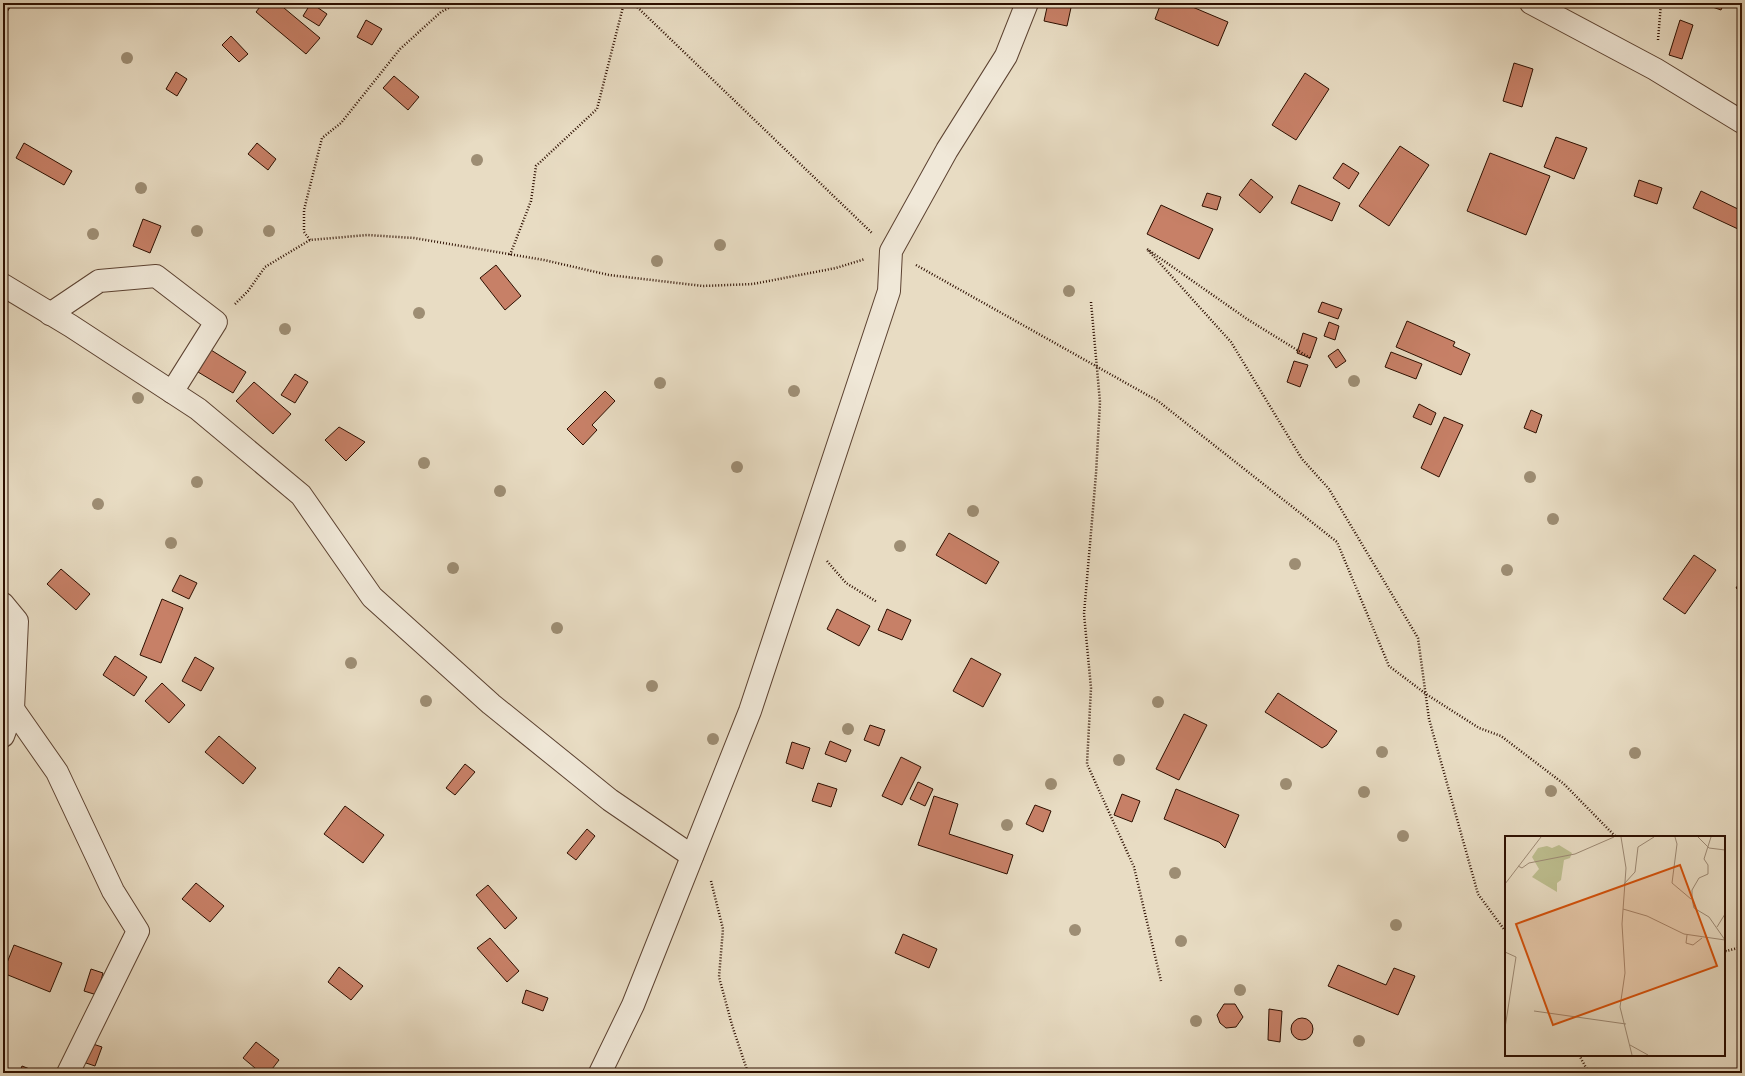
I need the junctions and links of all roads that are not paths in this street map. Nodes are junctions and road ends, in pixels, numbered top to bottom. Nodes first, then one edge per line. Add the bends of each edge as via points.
1 (1027, 3) edge
2 (1531, 3) edge
3 (1742, 122) edge
4 (3, 285) edge
5 (50, 314) junction
6 (172, 392) junction
7 (3, 604) edge
8 (13, 709) junction
9 (3, 736) edge
10 (696, 848) junction
11 (68, 1073) edge
12 (600, 1073) edge

1 - 10 street via 1006,56 946,150 891,251 889,292 750,711
2 - 3 street via 1655,69
4 - 5 street
5 - 6 street
5 - 6 street via 99,281 156,276 216,322
6 - 10 street via 198,409 301,495 372,597 491,704 610,800
7 - 8 street via 17,621
8 - 9 street
8 - 11 street via 57,772 113,891 138,931
10 - 12 street via 633,1005

